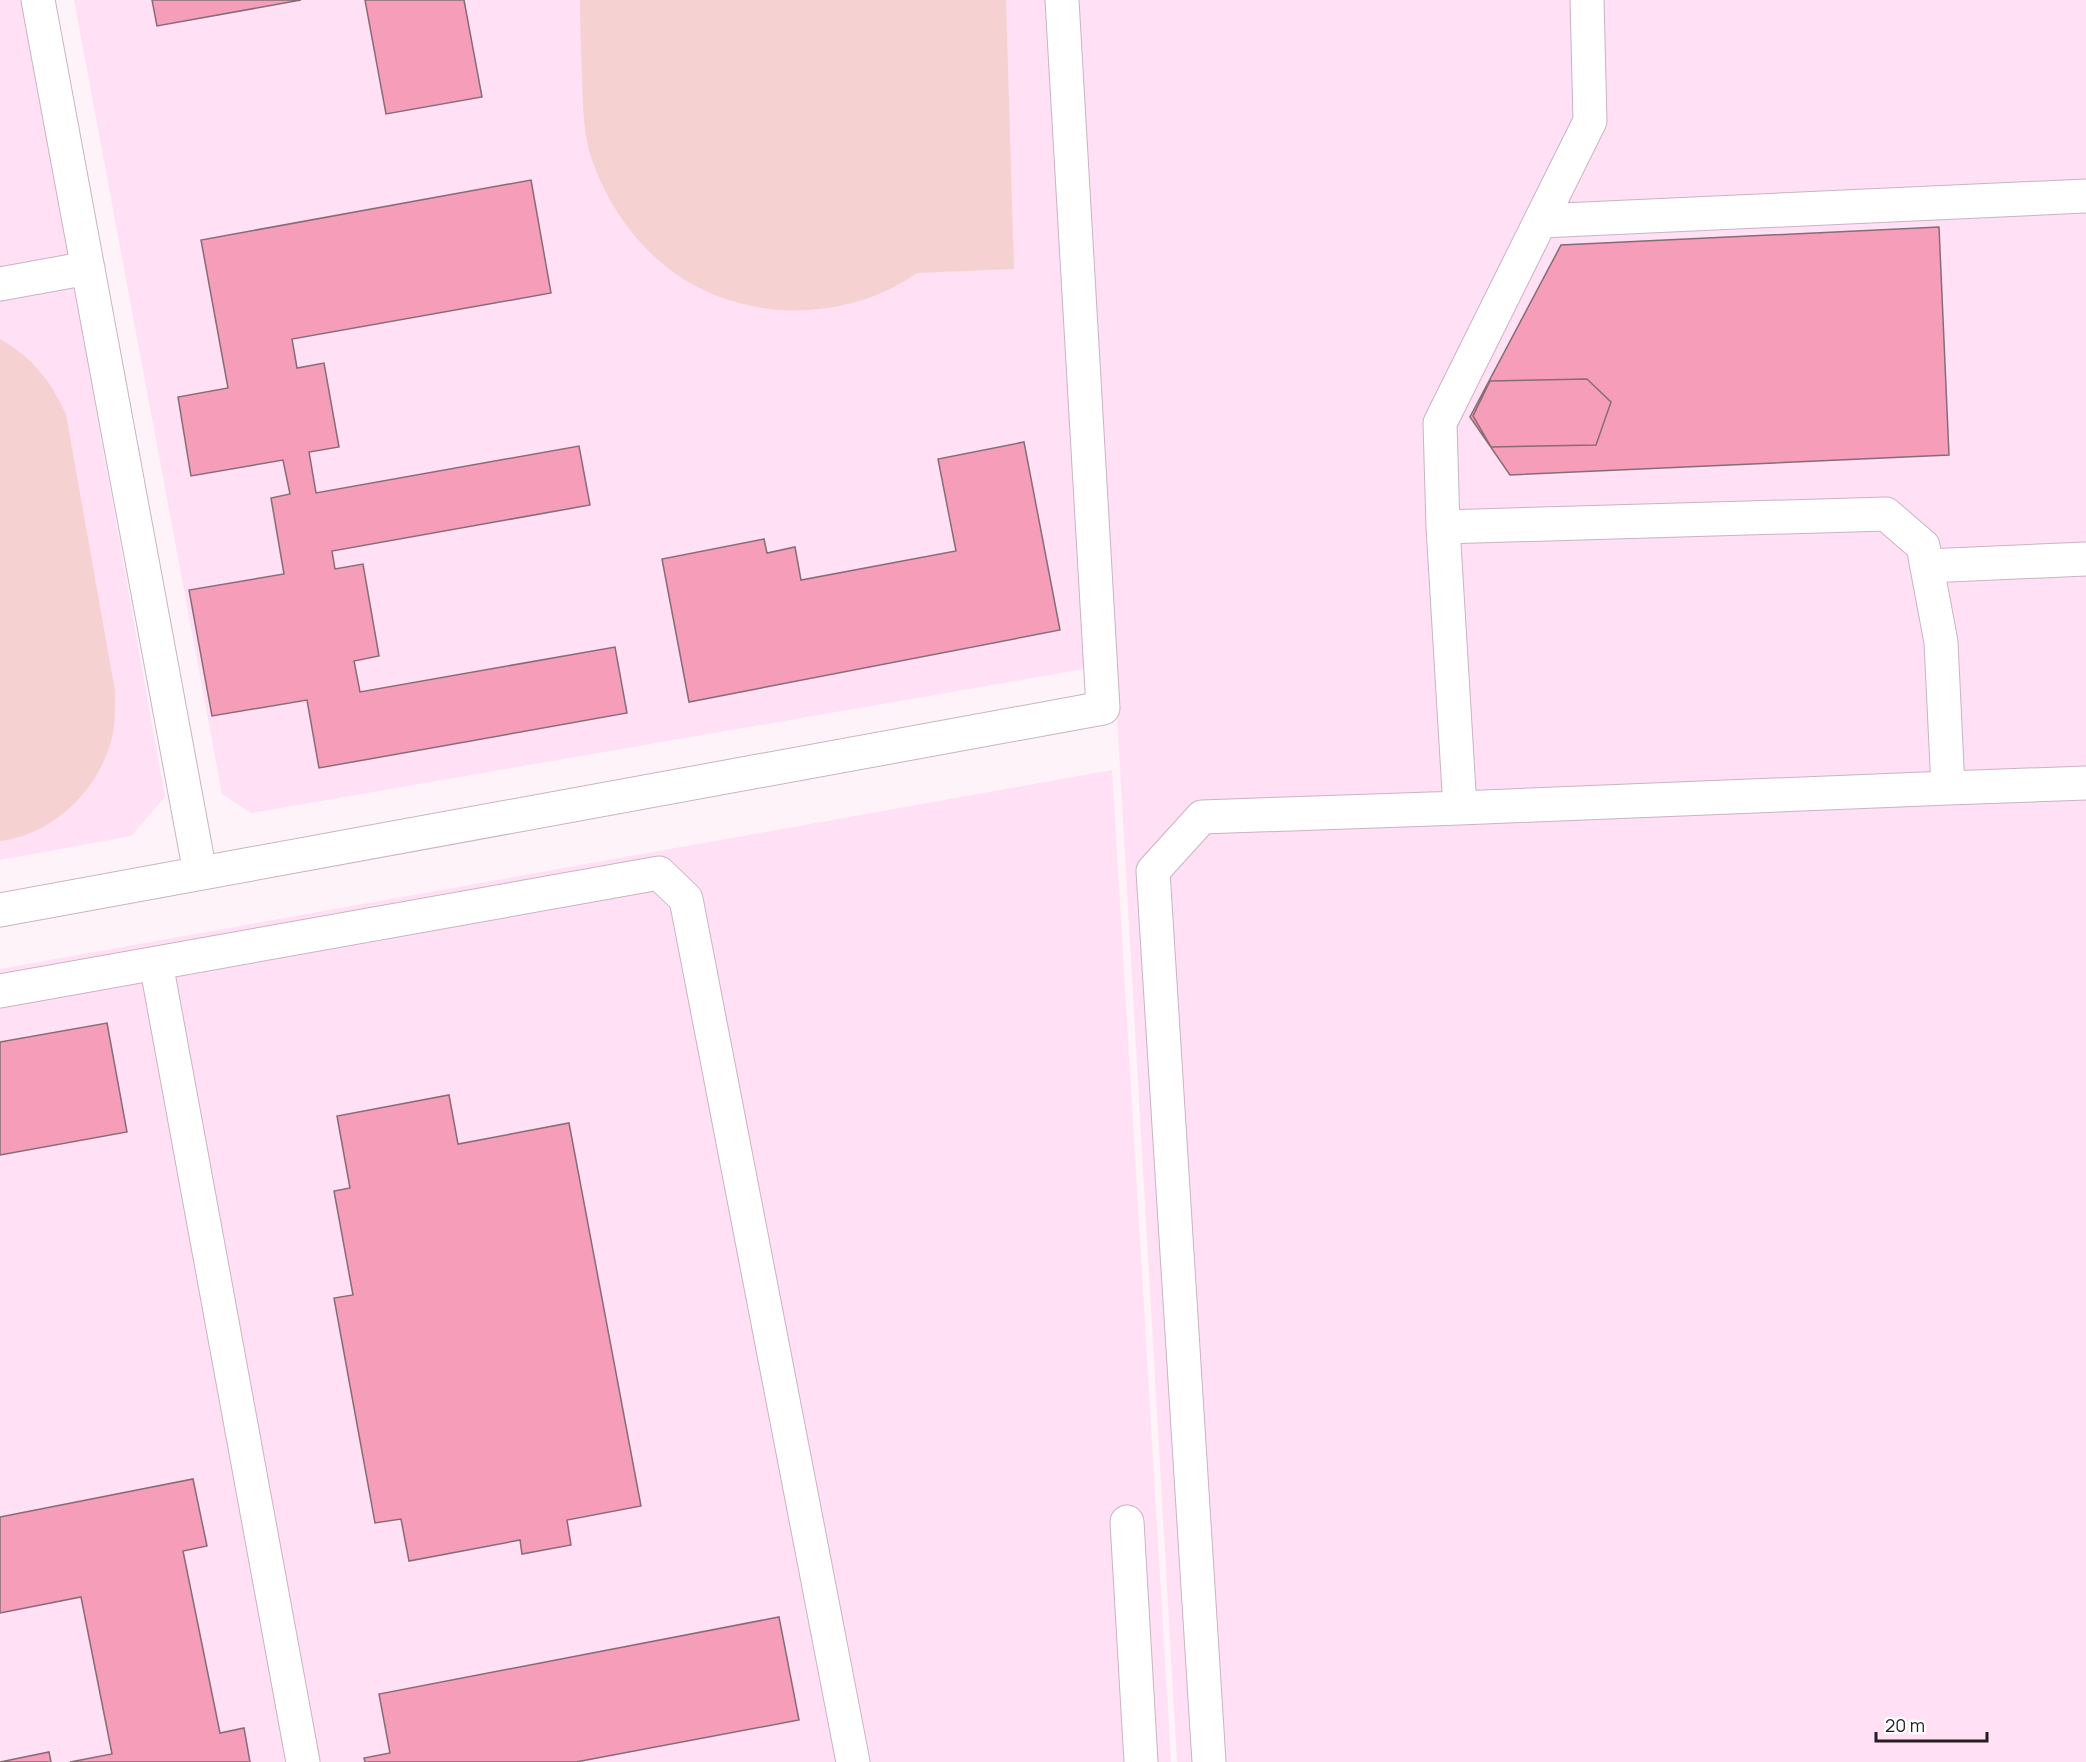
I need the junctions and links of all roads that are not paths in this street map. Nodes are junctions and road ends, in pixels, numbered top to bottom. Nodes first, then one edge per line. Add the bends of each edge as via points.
1 (38, 0) edge
2 (1062, 0) edge
3 (1587, 0) edge
4 (2086, 196) edge
5 (1541, 221) junction
6 (88, 268) junction
7 (0, 284) edge
8 (1443, 527) junction
9 (2086, 559) edge
10 (1927, 566) junction
11 (2086, 783) edge
12 (1948, 788) junction
13 (1460, 808) junction
14 (200, 873) junction
15 (0, 910) edge
16 (156, 963) junction
17 (0, 991) edge
18 (1127, 1522) dead end
19 (303, 1762) edge
20 (853, 1762) edge
21 (1141, 1762) edge
22 (1209, 1762) edge

1 - 6 lane
2 - 14 lane via 1103,708
3 - 5 lane via 1590,121
4 - 5 lane
5 - 8 lane via 1440,423
6 - 7 lane
6 - 14 lane
8 - 10 lane via 1886,514 1923,546
8 - 13 lane
9 - 10 lane
10 - 12 lane via 1941,642
11 - 12 lane
12 - 13 lane
13 - 22 lane via 1202,817 1153,871
14 - 15 lane
16 - 17 lane
16 - 19 lane
16 - 20 lane via 659,873 686,899
18 - 21 lane

